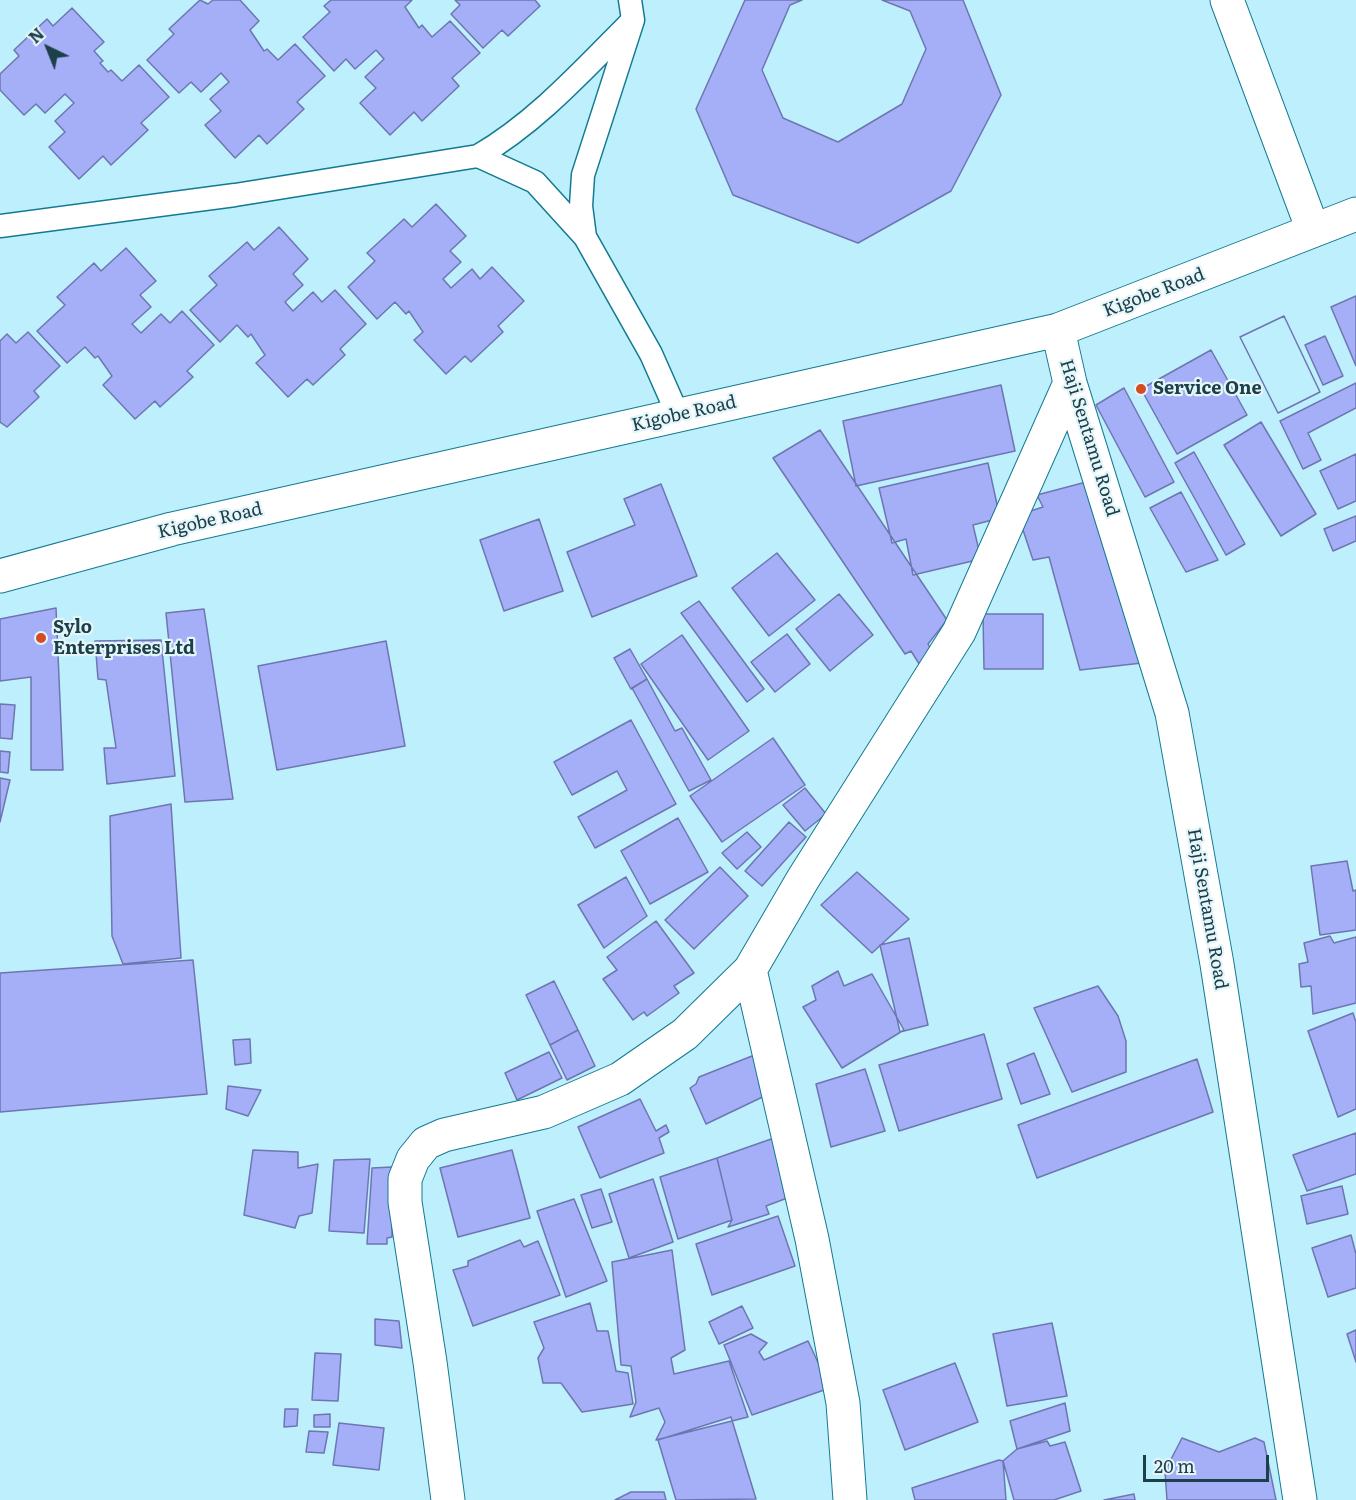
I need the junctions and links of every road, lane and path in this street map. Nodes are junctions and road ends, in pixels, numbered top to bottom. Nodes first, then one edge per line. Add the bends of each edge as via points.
1 (1227, 0) edge
2 (632, 10) edge
3 (478, 156) junction
4 (1356, 214) edge
5 (0, 226) edge
6 (1313, 230) junction
7 (585, 237) junction
8 (1058, 330) junction
9 (1070, 383) junction
10 (678, 415) junction
11 (0, 576) edge
12 (750, 970) junction
13 (448, 1500) edge
14 (850, 1500) edge
15 (1300, 1500) edge

1 - 6 street
2 - 3 lane via 534,116
2 - 7 lane via 583,175
3 - 5 lane via 234,195
3 - 7 lane via 535,182
4 - 6 street, Kigobe Road
6 - 8 street, Kigobe Road
7 - 10 lane via 651,354
8 - 9 street, Haji Sentamu Road
8 - 10 street, Kigobe Road
9 - 12 street via 959,632
9 - 15 street, Haji Sentamu Road via 1172,712 1217,964
10 - 11 street, Kigobe Road via 172,530
12 - 13 street via 685,1034 620,1079 544,1112 444,1135 426,1143 413,1159 405,1179 405,1202
12 - 14 street via 819,1273 843,1403

